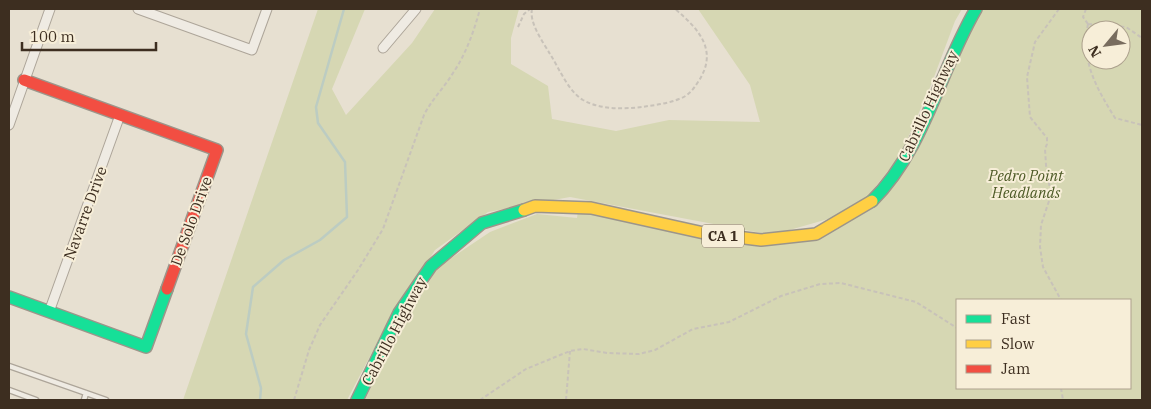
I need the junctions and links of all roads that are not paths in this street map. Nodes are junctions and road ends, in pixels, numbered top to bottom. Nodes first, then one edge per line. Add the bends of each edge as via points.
1 (50, 9) edge
2 (138, 9) edge
3 (267, 9) edge
4 (976, 9) edge
5 (411, 11) edge
6 (156, 12) edge
7 (383, 48) dead end
8 (24, 80) junction
9 (120, 115) junction
10 (9, 124) edge
11 (9, 297) edge
12 (49, 312) junction
13 (10, 366) edge
14 (9, 374) edge
15 (9, 390) edge
16 (86, 393) junction
17 (36, 400) edge
18 (84, 400) edge
19 (106, 400) edge
20 (357, 400) edge

1 - 8 street
2 - 6 street
3 - 6 street via 252,50
4 - 20 main road, Cabrillo Highway / CA 1 via 957,42 904,161 876,198 851,217 814,234 768,241 725,236 578,205 538,205 497,215 458,238 427,270 409,298
5 - 7 street
8 - 9 main road, De Solo Drive
8 - 10 street
9 - 12 street, Navarre Drive
9 - 12 main road, De Solo Drive via 217,150 146,347
11 - 12 main road, De Solo Drive
13 - 14 lane
13 - 16 lane
15 - 17 lane
16 - 18 lane
16 - 19 lane

